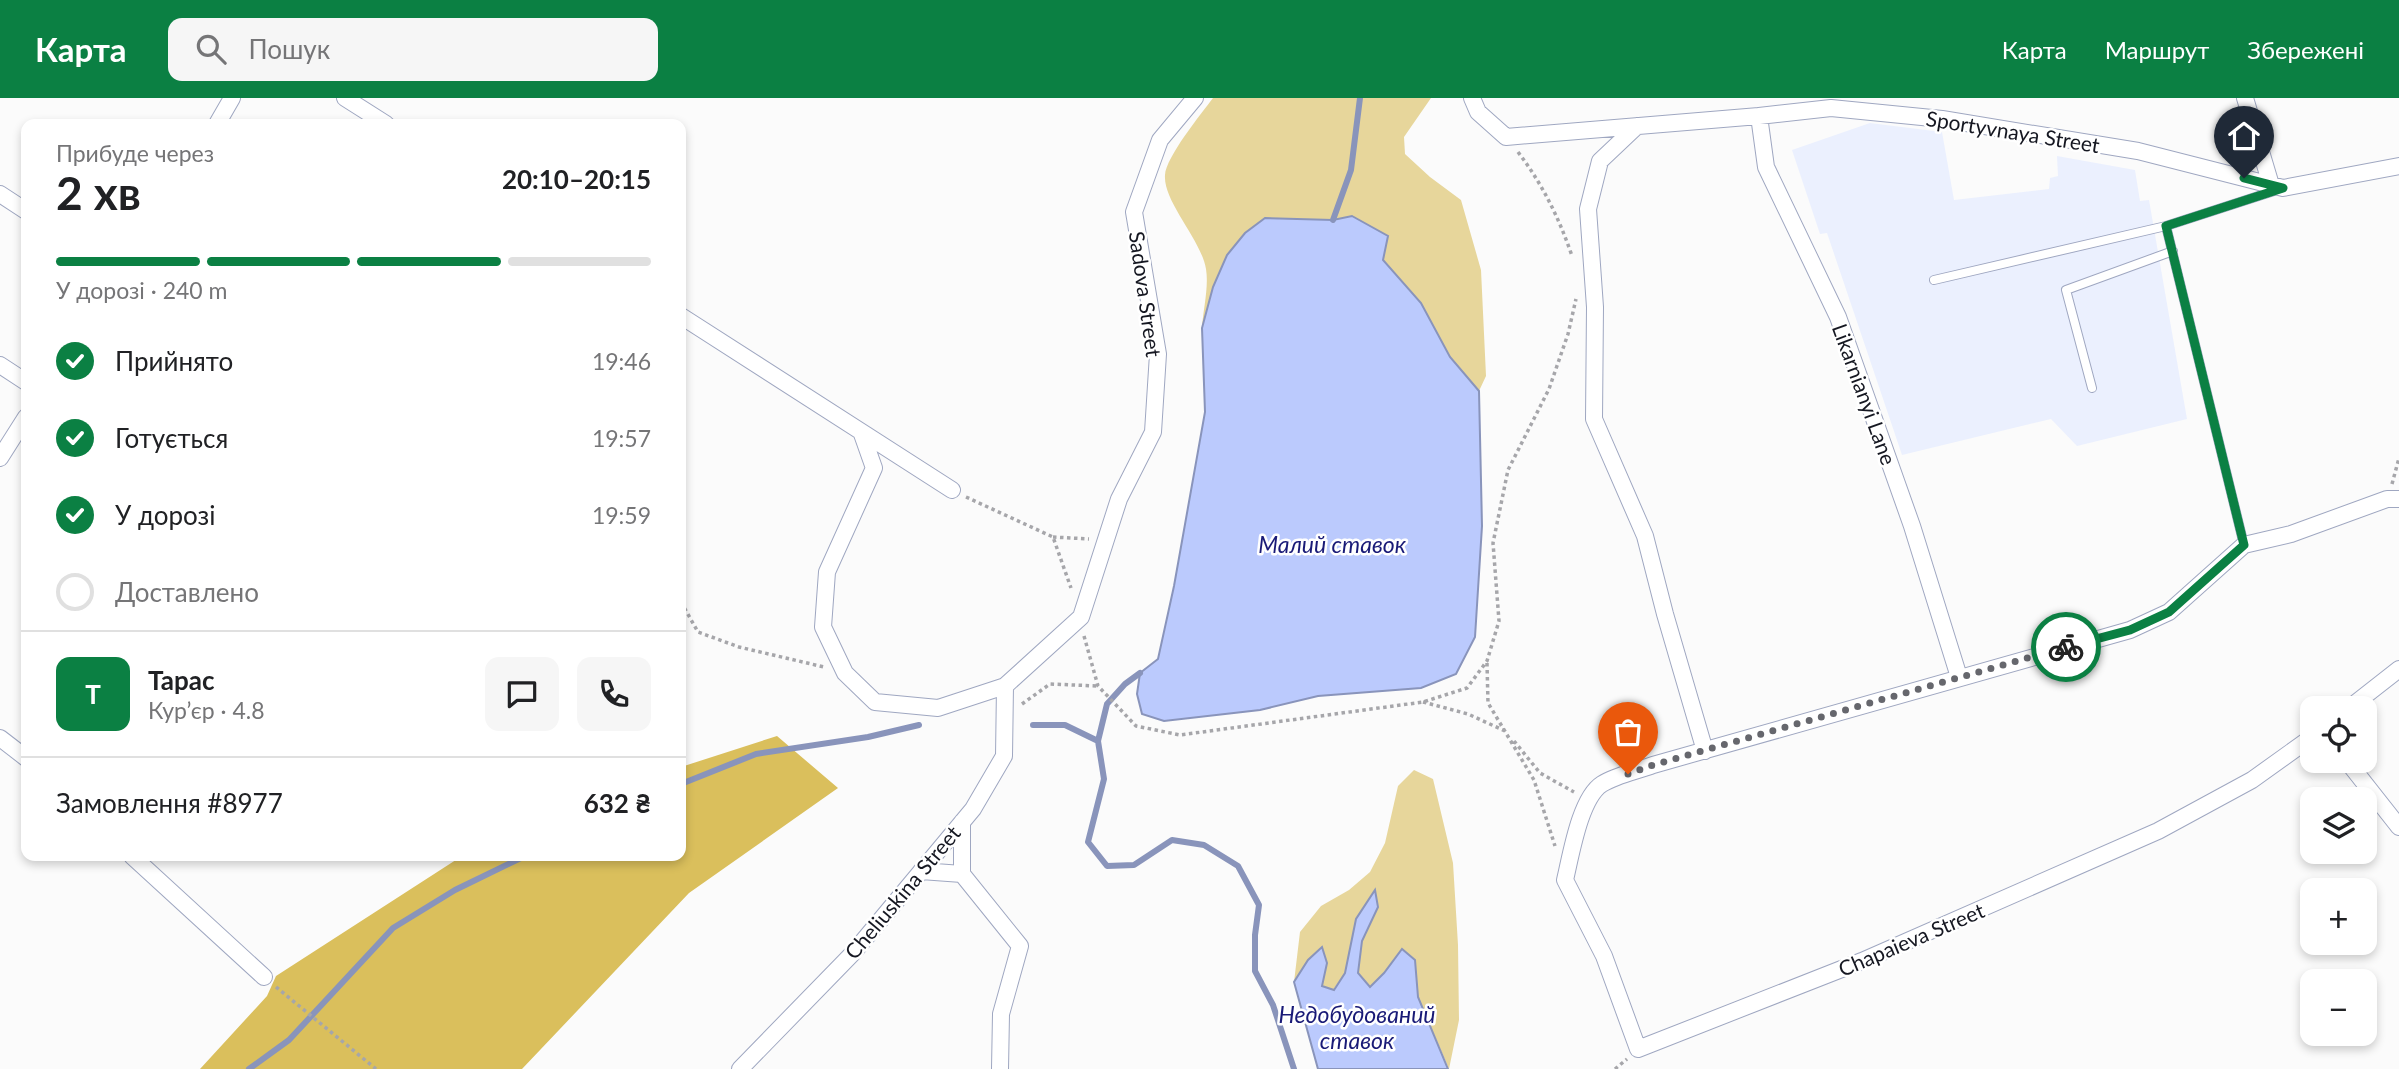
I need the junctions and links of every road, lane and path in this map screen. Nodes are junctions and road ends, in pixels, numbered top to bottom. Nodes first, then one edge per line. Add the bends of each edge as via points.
1 (232, 98) edge
2 (345, 98) edge
3 (1195, 98) edge
4 (1472, 98) edge
5 (2245, 98) edge
6 (1829, 103) edge
7 (1759, 116) junction
8 (220, 119) edge
9 (378, 119) edge
10 (1637, 126) junction
11 (1506, 137) junction
12 (2399, 166) edge
13 (2277, 187) junction
14 (0, 194) edge
15 (21, 208) edge
16 (2166, 226) junction
17 (2173, 251) junction
18 (1574, 264) dead end
19 (1934, 279) dead end
20 (1577, 295) dead end
21 (686, 319) edge
22 (0, 365) edge
23 (21, 379) edge
24 (2092, 388) dead end
25 (21, 425) edge
26 (862, 434) junction
27 (2399, 457) edge
28 (0, 458) edge
29 (2398, 471) edge
30 (952, 491) joint
31 (2393, 499) edge
32 (1053, 537) junction
33 (1106, 540) junction
34 (2244, 545) junction
35 (686, 611) edge
36 (1081, 617) junction
37 (1487, 661) junction
38 (2399, 669) edge
39 (845, 673) junction
40 (1959, 677) junction
41 (1004, 686) junction
42 (1098, 687) junction
43 (2365, 696) edge
44 (1423, 702) junction
45 (1004, 716) junction
46 (1506, 732) junction
47 (0, 738) edge
48 (2300, 746) edge
49 (1705, 751) junction
50 (21, 754) edge
51 (2356, 773) edge
52 (1592, 792) junction
53 (962, 821) junction
54 (2399, 827) edge
55 (137, 861) edge
56 (921, 871) junction
57 (962, 874) junction
58 (1565, 880) junction
59 (264, 977) joint
60 (376, 1069) edge
61 (740, 1069) edge
62 (1000, 1069) edge

1 - 8 street
2 - 9 street
3 - 33 street, Sadova Street via 1160,140 1134,212 1158,354 1153,432 1119,499
4 - 11 street via 1478,112
5 - 13 street
6 - 7 street, Sportyvnaya Street
6 - 13 street, Sportyvnaya Street via 2138,151
7 - 10 street, Sportyvnaya Street
7 - 40 street, Likarnianyi Lane via 1766,167 1838,317 1912,526
10 - 11 street, Sportyvnaya Street
10 - 49 street via 1600,161 1588,209 1595,307 1594,419 1645,536
11 - 18 path via 1538,179
12 - 13 street, Sportyvnaya Street
13 - 16 lane
14 - 15 street
16 - 17 lane
16 - 19 lane
17 - 24 lane via 2066,290
17 - 34 lane
20 - 37 path via 1549,389 1508,470 1493,543 1499,621
21 - 26 street
22 - 23 street
25 - 28 street
26 - 30 street
26 - 39 street via 874,468 827,572 823,627
27 - 29 path
29 - 31 path
30 - 32 path
31 - 34 street
32 - 33 path
32 - 36 path
33 - 36 street, Sadova Street
34 - 40 street via 2169,612 2130,630
35 - 39 path via 698,632 739,648
36 - 41 street
36 - 42 path
37 - 44 path via 1468,688
37 - 46 path via 1488,703
38 - 43 street
39 - 41 street via 875,702 938,708
40 - 49 street
41 - 45 street, Cheliuskina Street
42 - 44 path via 1136,726 1180,735
42 - 45 path via 1050,684
44 - 46 path via 1468,714
45 - 53 street, Cheliuskina Street via 1004,756
46 - 52 path via 1540,773 1582,796
46 - 58 path via 1534,780
47 - 50 street
48 - 58 street, Chapaieva Street via 2252,780 2158,831 1862,961 1638,1049 1604,956
49 - 52 street via 1603,783
51 - 54 street
52 - 58 street
53 - 56 street, Cheliuskina Street
53 - 57 street
55 - 59 street
56 - 57 street
56 - 61 street, Cheliuskina Street via 853,953
57 - 62 street via 1020,946 1001,1014
59 - 60 path

